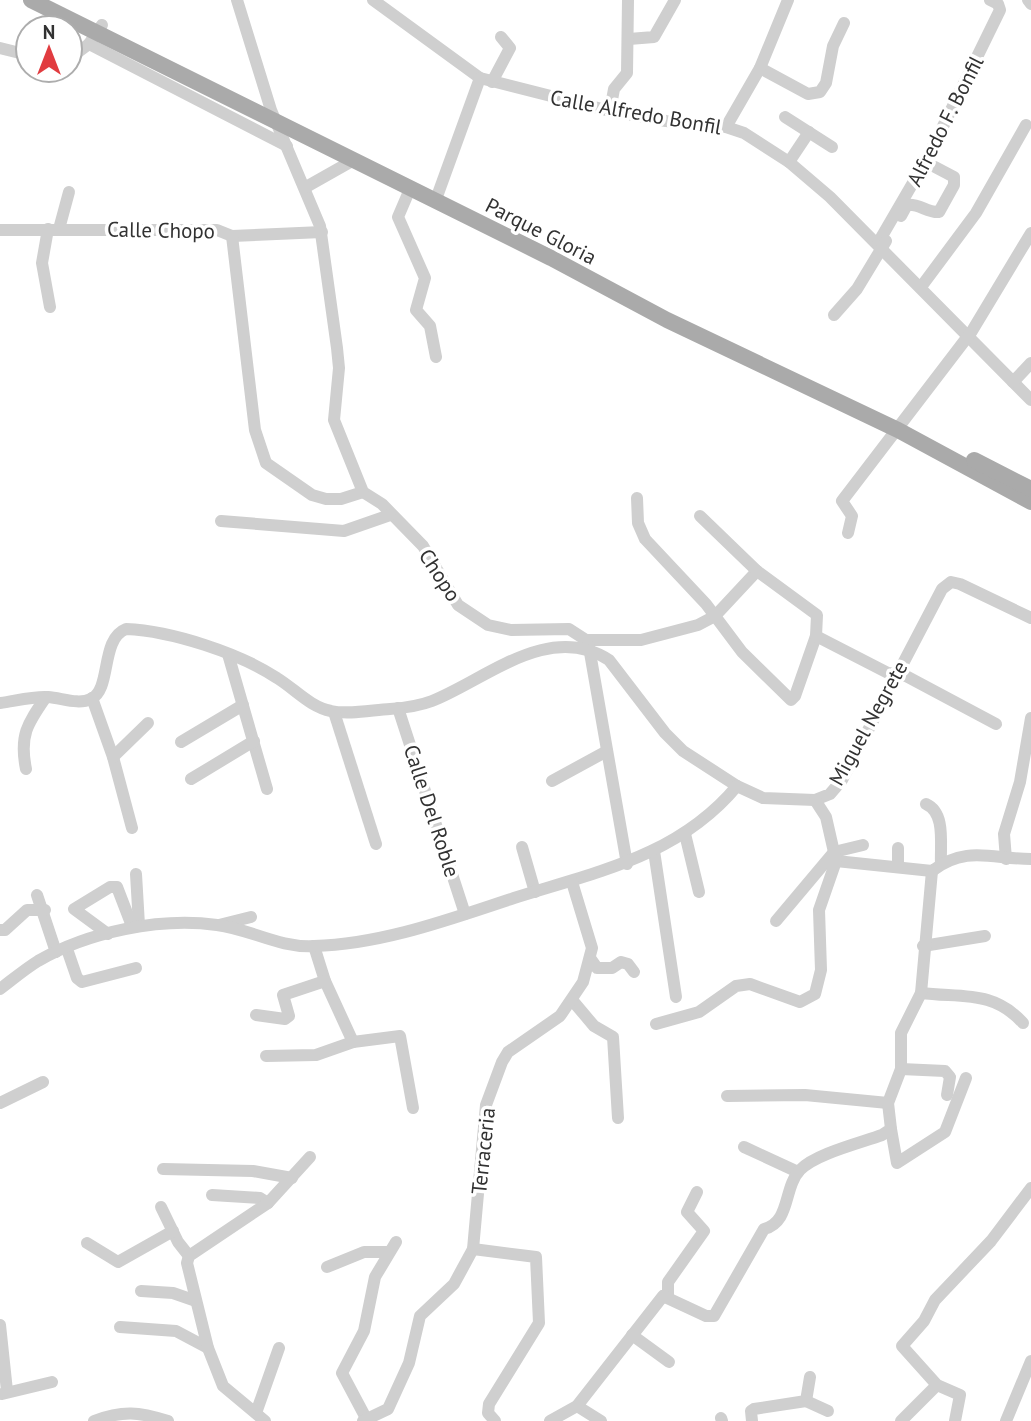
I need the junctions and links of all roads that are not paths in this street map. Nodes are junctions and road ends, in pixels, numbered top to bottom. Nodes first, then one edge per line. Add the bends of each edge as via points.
1 (31, 0) edge
2 (52, 0) edge
3 (237, 0) edge
4 (250, 0) edge
5 (373, 0) edge
6 (628, 0) edge
7 (675, 0) edge
8 (788, 0) edge
9 (990, 0) edge
10 (242, 14) junction
11 (845, 23) dead end
12 (96, 34) junction
13 (501, 37) dead end
14 (629, 38) junction
15 (84, 45) edge
16 (760, 68) junction
17 (486, 80) junction
18 (610, 111) junction
19 (273, 116) junction
20 (785, 117) dead end
21 (1026, 125) dead end
22 (726, 127) junction
23 (809, 132) junction
24 (287, 146) junction
25 (832, 147) dead end
26 (352, 161) junction
27 (954, 161) dead end
28 (789, 162) junction
29 (935, 167) dead end
30 (947, 173) junction
31 (306, 187) junction
32 (410, 189) junction
33 (69, 192) dead end
34 (437, 198) junction
35 (54, 229) junction
36 (0, 230) edge
37 (322, 232) junction
38 (1031, 233) edge
39 (232, 236) junction
40 (880, 245) junction
41 (921, 287) junction
42 (50, 306) dead end
43 (834, 315) dead end
44 (967, 336) junction
45 (436, 357) dead end
46 (1031, 363) edge
47 (1013, 382) junction
48 (1031, 400) edge
49 (901, 427) junction
50 (993, 476) junction
51 (1031, 489) edge
52 (363, 492) junction
53 (637, 498) dead end
54 (1031, 502) edge
55 (390, 515) junction
56 (700, 516) dead end
57 (220, 521) dead end
58 (848, 533) dead end
59 (757, 570) junction
60 (715, 616) junction
61 (1031, 618) edge
62 (816, 636) junction
63 (589, 646) junction
64 (228, 654) junction
65 (895, 674) junction
66 (46, 697) junction
67 (92, 698) junction
68 (0, 703) edge
69 (243, 705) junction
70 (398, 708) junction
71 (334, 712) junction
72 (1031, 718) edge
73 (148, 723) dead end
74 (996, 724) dead end
75 (254, 741) junction
76 (181, 742) dead end
77 (607, 751) junction
78 (113, 757) junction
79 (26, 769) dead end
80 (191, 779) dead end
81 (552, 781) dead end
82 (737, 786) junction
83 (268, 789) dead end
84 (815, 800) junction
85 (926, 803) dead end
86 (132, 828) dead end
87 (685, 834) junction
88 (376, 844) dead end
89 (863, 845) dead end
90 (522, 847) dead end
91 (898, 848) dead end
92 (654, 851) junction
93 (835, 857) junction
94 (1006, 859) junction
95 (1031, 859) edge
96 (627, 864) junction
97 (898, 867) junction
98 (937, 868) junction
99 (136, 874) dead end
100 (572, 882) junction
101 (535, 892) junction
102 (699, 892) dead end
103 (37, 895) dead end
104 (44, 910) junction
105 (465, 914) junction
106 (251, 917) dead end
107 (776, 921) dead end
108 (219, 925) junction
109 (135, 926) junction
110 (0, 930) edge
111 (108, 934) junction
112 (985, 936) dead end
113 (314, 946) junction
114 (923, 946) junction
115 (61, 951) junction
116 (590, 958) junction
117 (136, 968) dead end
118 (634, 972) dead end
119 (325, 981) junction
120 (0, 989) edge
121 (921, 993) junction
122 (676, 997) dead end
123 (572, 1000) junction
124 (256, 1014) dead end
125 (1023, 1023) dead end
126 (656, 1024) dead end
127 (353, 1042) junction
128 (266, 1056) dead end
129 (901, 1069) junction
130 (966, 1079) dead end
131 (43, 1083) dead end
132 (947, 1095) dead end
133 (727, 1096) dead end
134 (0, 1102) edge
135 (888, 1103) junction
136 (413, 1108) dead end
137 (618, 1118) dead end
138 (891, 1129) junction
139 (744, 1147) dead end
140 (310, 1157) dead end
141 (163, 1169) dead end
142 (798, 1172) junction
143 (292, 1178) junction
144 (1031, 1188) edge
145 (697, 1192) dead end
146 (212, 1195) dead end
147 (268, 1203) junction
148 (161, 1207) dead end
149 (173, 1231) junction
150 (87, 1243) dead end
151 (473, 1249) junction
152 (189, 1256) junction
153 (327, 1267) dead end
154 (141, 1291) dead end
155 (668, 1296) junction
156 (196, 1301) junction
157 (0, 1325) edge
158 (120, 1327) dead end
159 (632, 1335) junction
160 (208, 1348) junction
161 (279, 1348) dead end
162 (1031, 1361) edge
163 (668, 1362) dead end
164 (810, 1377) dead end
165 (52, 1382) dead end
166 (937, 1385) junction
167 (3, 1393) edge
168 (806, 1401) junction
169 (577, 1406) junction
170 (828, 1411) dead end
171 (260, 1417) edge
172 (365, 1420) edge
173 (94, 1421) edge
174 (168, 1421) edge
175 (495, 1421) edge
176 (550, 1421) edge
177 (601, 1421) edge
178 (752, 1421) edge
179 (901, 1421) edge
180 (955, 1421) edge
181 (1006, 1421) edge

1 - 12 main road, Parque Gloria
2 - 12 main road, Parque Gloria
3 - 10 street, Chopo
4 - 10 street
5 - 17 street, Calle Alfredo Bonfil
6 - 14 street
7 - 14 street via 654,37
8 - 16 street
9 - 40 street, Alfredo F. Bonfil via 1000,10
10 - 19 street, Chopo
11 - 16 street via 820,92 808,94
12 - 15 street
12 - 19 main road, Parque Gloria
12 - 24 street
13 - 17 street via 510,48
14 - 18 street via 627,74 614,89
16 - 22 street
17 - 18 street, Calle Alfredo Bonfil
17 - 34 street
18 - 22 street, Calle Alfredo Bonfil
19 - 24 street, Chopo
19 - 26 main road, Parque Gloria
19 - 34 main road, Parque Gloria
20 - 23 street
21 - 41 street via 976,213
22 - 28 street, Calle Alfredo Bonfil
23 - 25 street
23 - 28 street
24 - 31 street, Chopo
26 - 31 street
26 - 32 main road, Parque Gloria
27 - 30 street
28 - 40 street, Calle Alfredo Bonfil
29 - 30 street
30 - 40 street via 954,177 954,185 939,212 907,205
31 - 37 street, Chopo
32 - 34 main road, Parque Gloria
32 - 45 street via 398,217 425,278 416,310 430,327
33 - 35 street
34 - 49 main road, Parque Gloria
35 - 36 street, Calle Chopo
35 - 39 street, Calle Chopo via 217,230
35 - 42 street via 42,262
37 - 39 street, Calle Chopo
37 - 52 street, Chopo via 339,368 334,419
38 - 44 street
39 - 52 street via 255,430 266,463 312,495 341,499
40 - 41 street, Calle Alfredo Bonfil
40 - 43 street via 858,289
41 - 44 street, Calle Alfredo Bonfil
44 - 47 street, Calle Alfredo Bonfil
44 - 49 street
46 - 47 street
47 - 48 street, Calle Alfredo Bonfil
49 - 50 main road, Parque Gloria
49 - 58 street via 842,501 852,516
50 - 51 main road, Parque Gloria
50 - 54 main road, Parque Gloria
52 - 55 street, Chopo
53 - 60 street via 638,523 645,539
55 - 57 street via 344,531
55 - 63 street, Chopo via 423,546 448,591 470,615 488,625 521,630 569,629
56 - 59 street
59 - 60 street, Chopo
59 - 62 street via 817,615
60 - 62 street via 742,652 791,700
60 - 63 street, Chopo via 641,640
61 - 65 street, Miguel Negrete via 951,582 942,589
62 - 65 street
63 - 70 street, Miguel Negrete via 531,653 431,702
63 - 77 street
63 - 82 street, Miguel Negrete via 610,660 683,751
64 - 67 street via 126,629 111,645 98,692
64 - 69 street
64 - 71 street via 277,677 317,707
65 - 74 street
65 - 84 street, Miguel Negrete via 842,780 830,794
66 - 67 street
66 - 68 street
66 - 79 street via 27,723 22,751
67 - 78 street
69 - 75 street
69 - 76 street
70 - 71 street, Miguel Negrete
70 - 105 street, Calle Del Roble
71 - 88 street
72 - 94 street via 1020,782 1004,834
73 - 78 street
75 - 80 street
75 - 83 street
77 - 81 street
77 - 96 street
78 - 86 street
82 - 84 street, Miguel Negrete via 763,798
82 - 87 street
84 - 93 street via 826,817
85 - 98 street via 939,815
87 - 92 street
87 - 102 street
89 - 93 street
90 - 101 street
91 - 97 street
92 - 96 street
92 - 122 street
93 - 97 street
93 - 107 street
93 - 126 street via 818,910 821,970 811,998 800,1002 750,984 736,986 699,1012
94 - 95 street
94 - 98 street via 965,854
96 - 100 street
97 - 98 street
98 - 114 street
99 - 109 street
100 - 101 street
100 - 116 street, Terraceria via 590,939
101 - 105 street
103 - 104 street
104 - 110 street via 27,910
104 - 115 street
105 - 113 street via 387,937
106 - 108 street
108 - 109 street
108 - 113 street via 285,945
109 - 111 street
109 - 111 street via 117,887 110,887 74,909
111 - 115 street
112 - 114 street
113 - 119 street
114 - 121 street
115 - 117 street via 82,982
115 - 120 street via 37,961
116 - 118 street via 597,968 612,968 621,962
116 - 123 street, Terraceria
119 - 124 street via 283,995 289,1016 285,1019
119 - 127 street
121 - 125 street via 990,998
121 - 129 street via 901,1033
123 - 137 street via 594,1026 612,1037
123 - 151 street, Terraceria via 551,1025 508,1052 502,1062 486,1105
127 - 128 street via 316,1055
127 - 136 street via 400,1037
129 - 132 street via 945,1071 950,1077
129 - 135 street
130 - 138 street via 945,1132 897,1163
131 - 134 street
133 - 135 street via 805,1095
135 - 138 street
138 - 142 street via 811,1162
139 - 142 street
140 - 143 street
141 - 143 street via 253,1171
142 - 155 street via 780,1220 764,1229 715,1316 706,1316
143 - 147 street
144 - 166 street via 991,1241 935,1300 902,1346
145 - 155 street via 687,1212 703,1227 703,1235 668,1282
146 - 147 street via 260,1198
147 - 152 street
148 - 149 street
149 - 150 street via 118,1262
149 - 152 street
151 - 172 street, Terraceria via 454,1284 420,1316 409,1363 388,1409
151 - 175 street via 536,1256 539,1323 489,1404 488,1413
152 - 156 street via 187,1269
153 - 172 street via 364,1251 391,1247 375,1278 363,1331 342,1373
154 - 156 street via 173,1293
155 - 159 street via 659,1299
156 - 160 street
157 - 167 street
158 - 160 street via 176,1331
159 - 163 street
159 - 169 street
160 - 171 street via 223,1386
161 - 171 street
162 - 181 street
164 - 168 street
165 - 167 street
166 - 179 street
166 - 180 street via 960,1395
168 - 170 street
168 - 178 street via 754,1409
169 - 176 street
169 - 177 street
173 - 174 street via 137,1411

